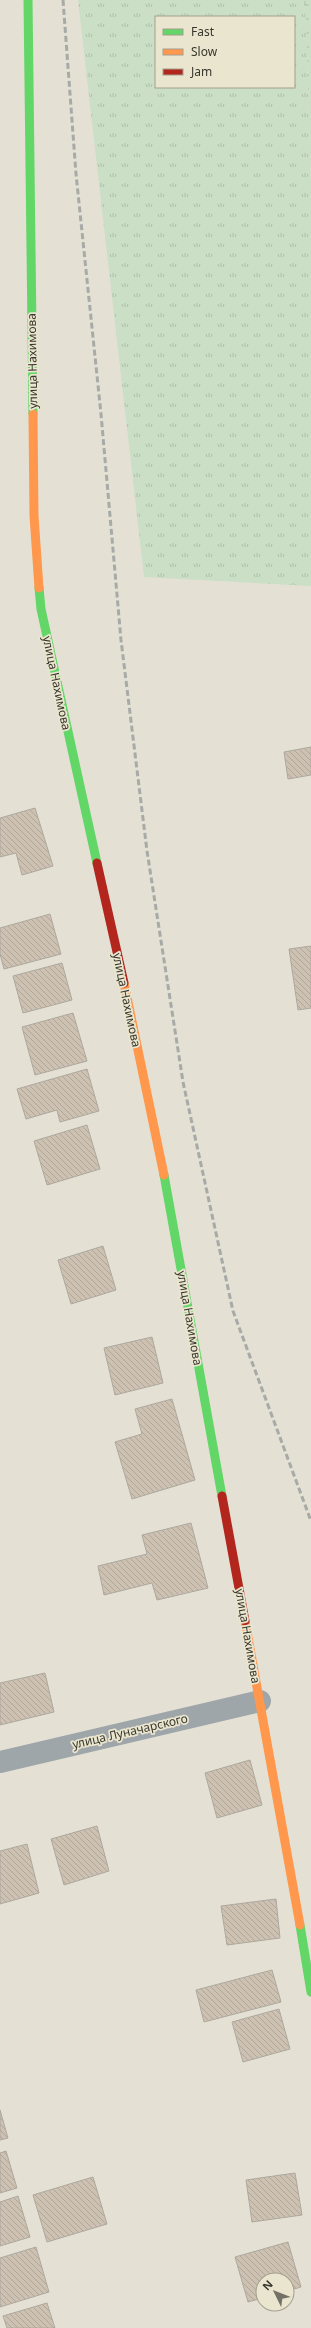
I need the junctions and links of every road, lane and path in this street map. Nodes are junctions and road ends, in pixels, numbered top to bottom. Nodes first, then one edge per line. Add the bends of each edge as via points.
1 (28, 0) edge
2 (260, 1700) junction
3 (0, 1762) edge
4 (311, 1992) edge

1 - 2 street, улица Нахимова via 34,516 41,609 154,1120
2 - 3 street, улица Луначарского
2 - 4 street, улица Нахимова

